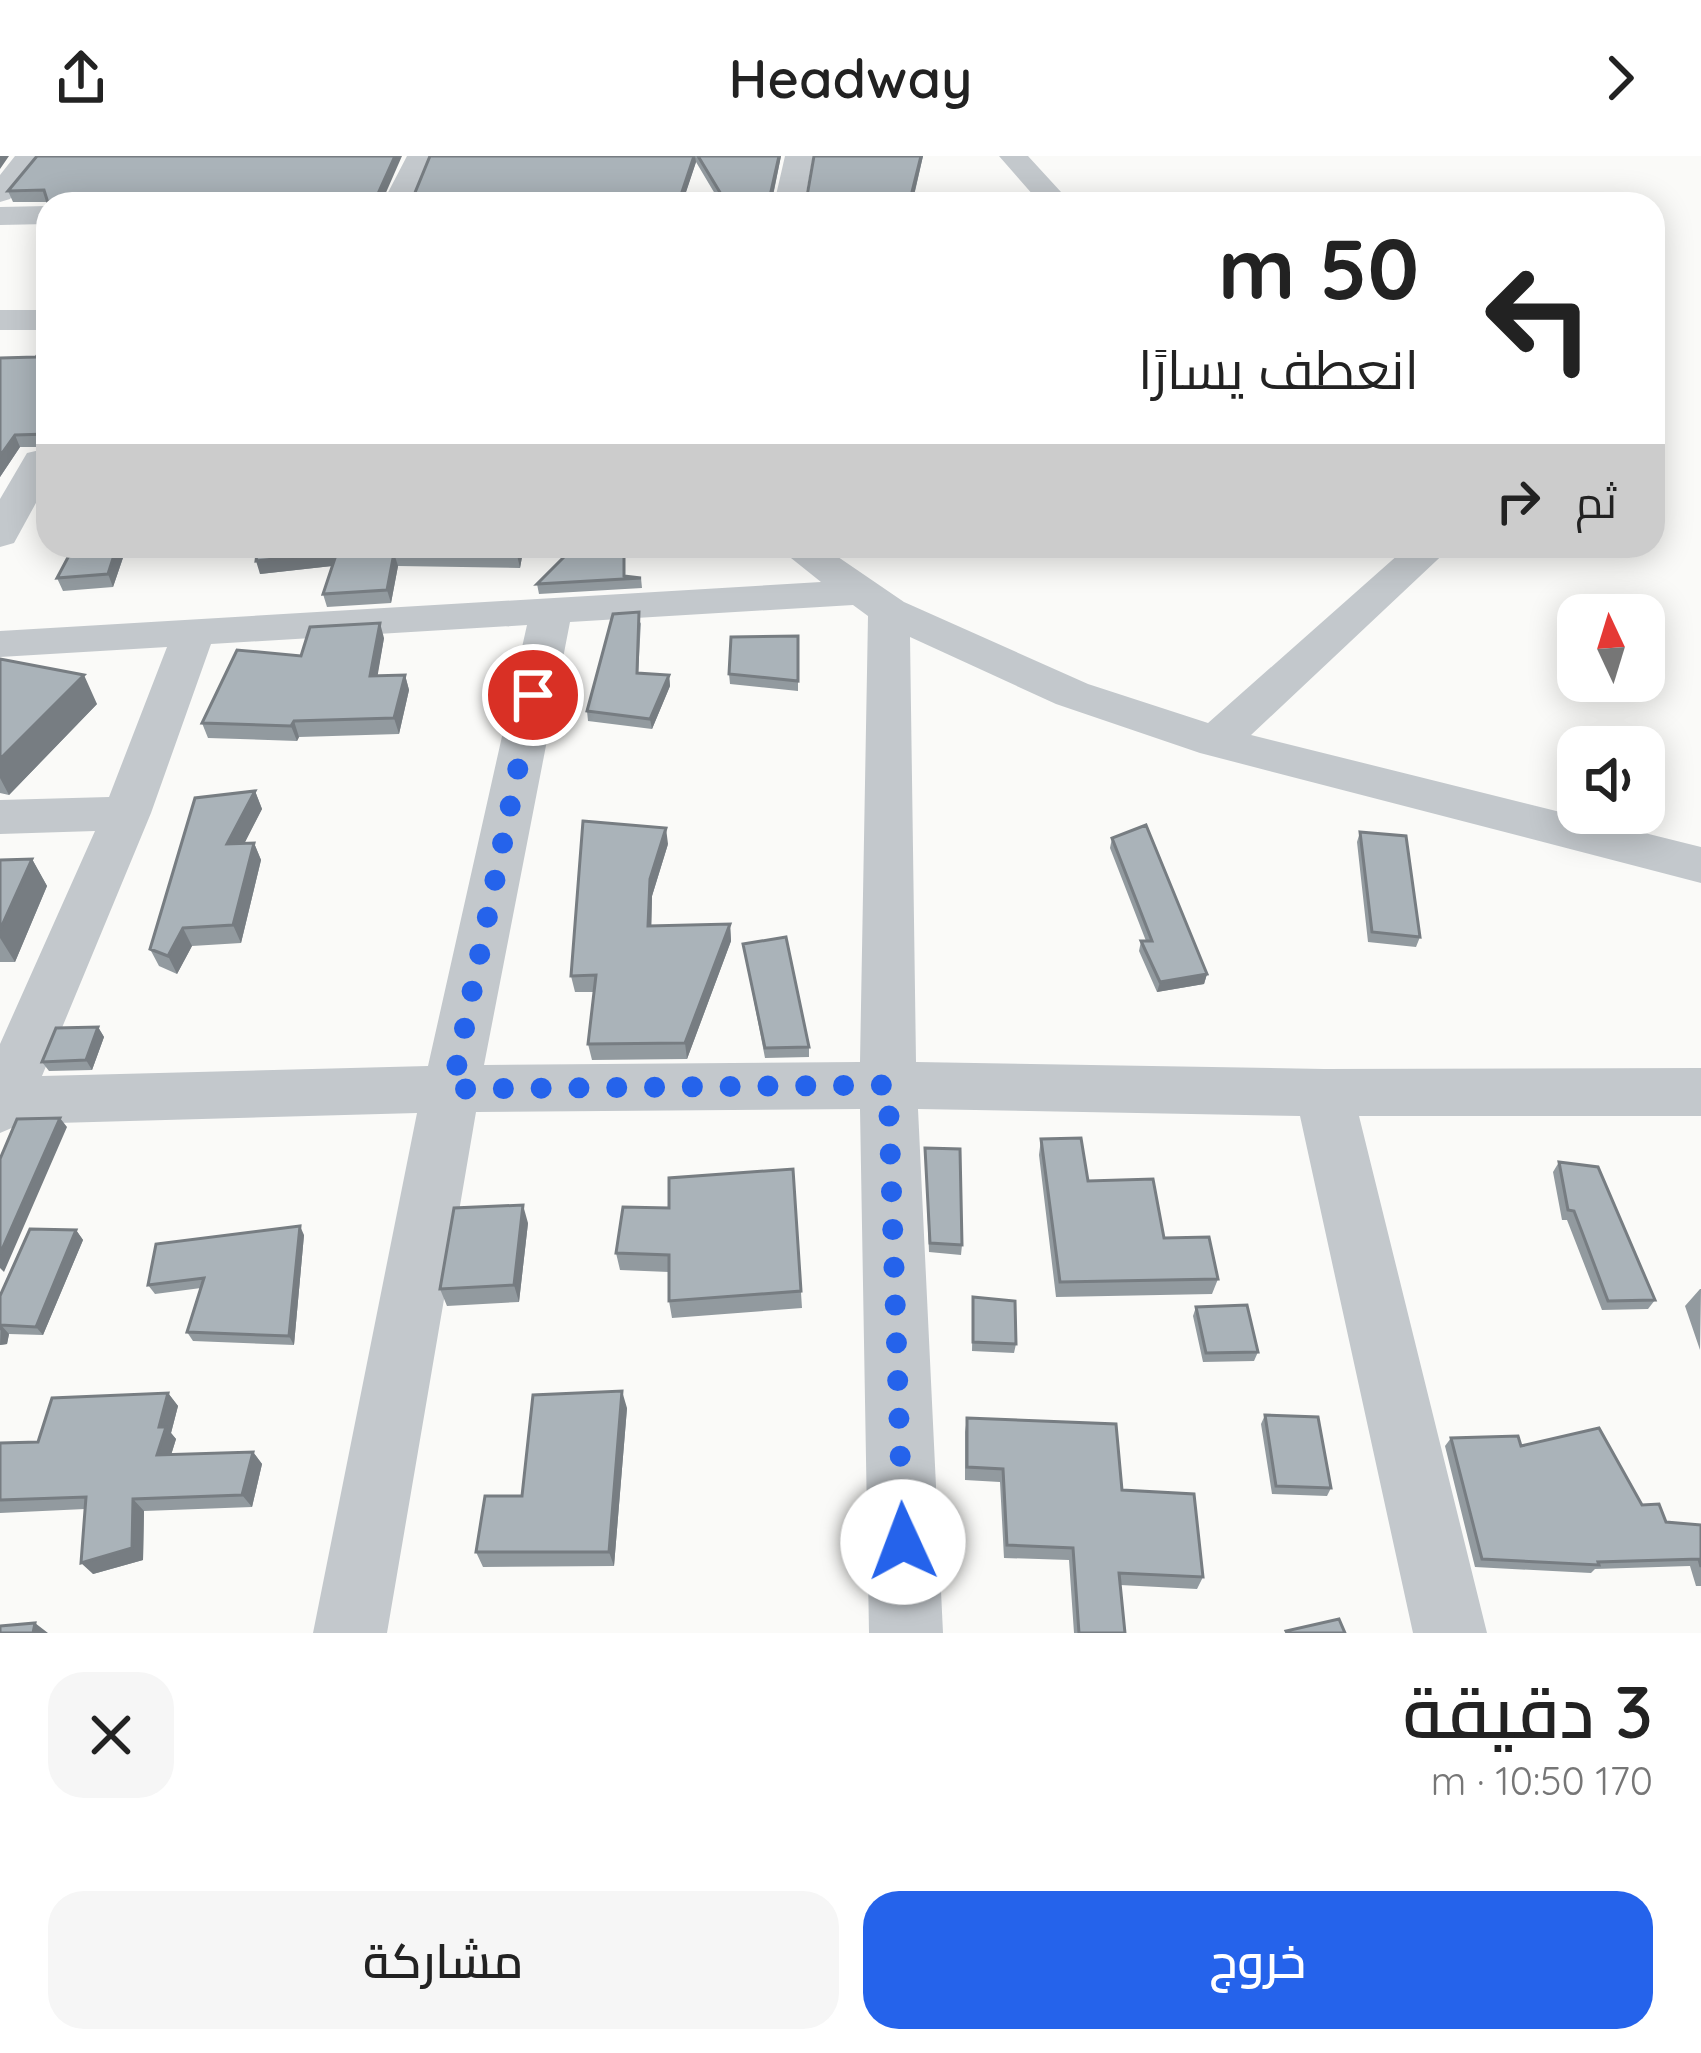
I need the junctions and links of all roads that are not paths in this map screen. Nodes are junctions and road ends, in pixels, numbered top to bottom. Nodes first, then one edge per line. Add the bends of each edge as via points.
1 (30, 156) edge
2 (421, 156) edge
3 (799, 156) edge
4 (1012, 156) edge
5 (403, 192) edge
6 (792, 192) edge
7 (1046, 192) edge
8 (0, 193) edge
9 (36, 215) edge
10 (0, 216) edge
11 (0, 320) edge
12 (36, 320) edge
13 (0, 461) edge
14 (36, 461) edge
15 (36, 474) edge
16 (0, 535) edge
17 (813, 558) edge
18 (1419, 558) edge
19 (874, 602) junction
20 (551, 614) junction
21 (193, 635) junction
22 (0, 644) edge
23 (1216, 742) junction
24 (127, 813) junction
25 (0, 817) edge
26 (1701, 865) edge
27 (888, 1085) junction
28 (452, 1089) junction
29 (1324, 1093) junction
30 (1701, 1093) edge
31 (2, 1105) edge
32 (350, 1633) edge
33 (906, 1633) edge
34 (1450, 1633) edge

1 - 8 street
2 - 5 street
3 - 6 street
4 - 7 street
9 - 10 street
11 - 12 street
13 - 14 street
15 - 16 street
17 - 19 street
18 - 23 street
19 - 20 street
19 - 23 street via 1072,694
19 - 27 street
20 - 21 street
20 - 28 street
21 - 22 street
21 - 24 street
23 - 26 street
24 - 25 street
24 - 31 street
27 - 28 street
27 - 29 street
27 - 33 street
28 - 31 street
28 - 32 street
29 - 30 street
29 - 34 street

